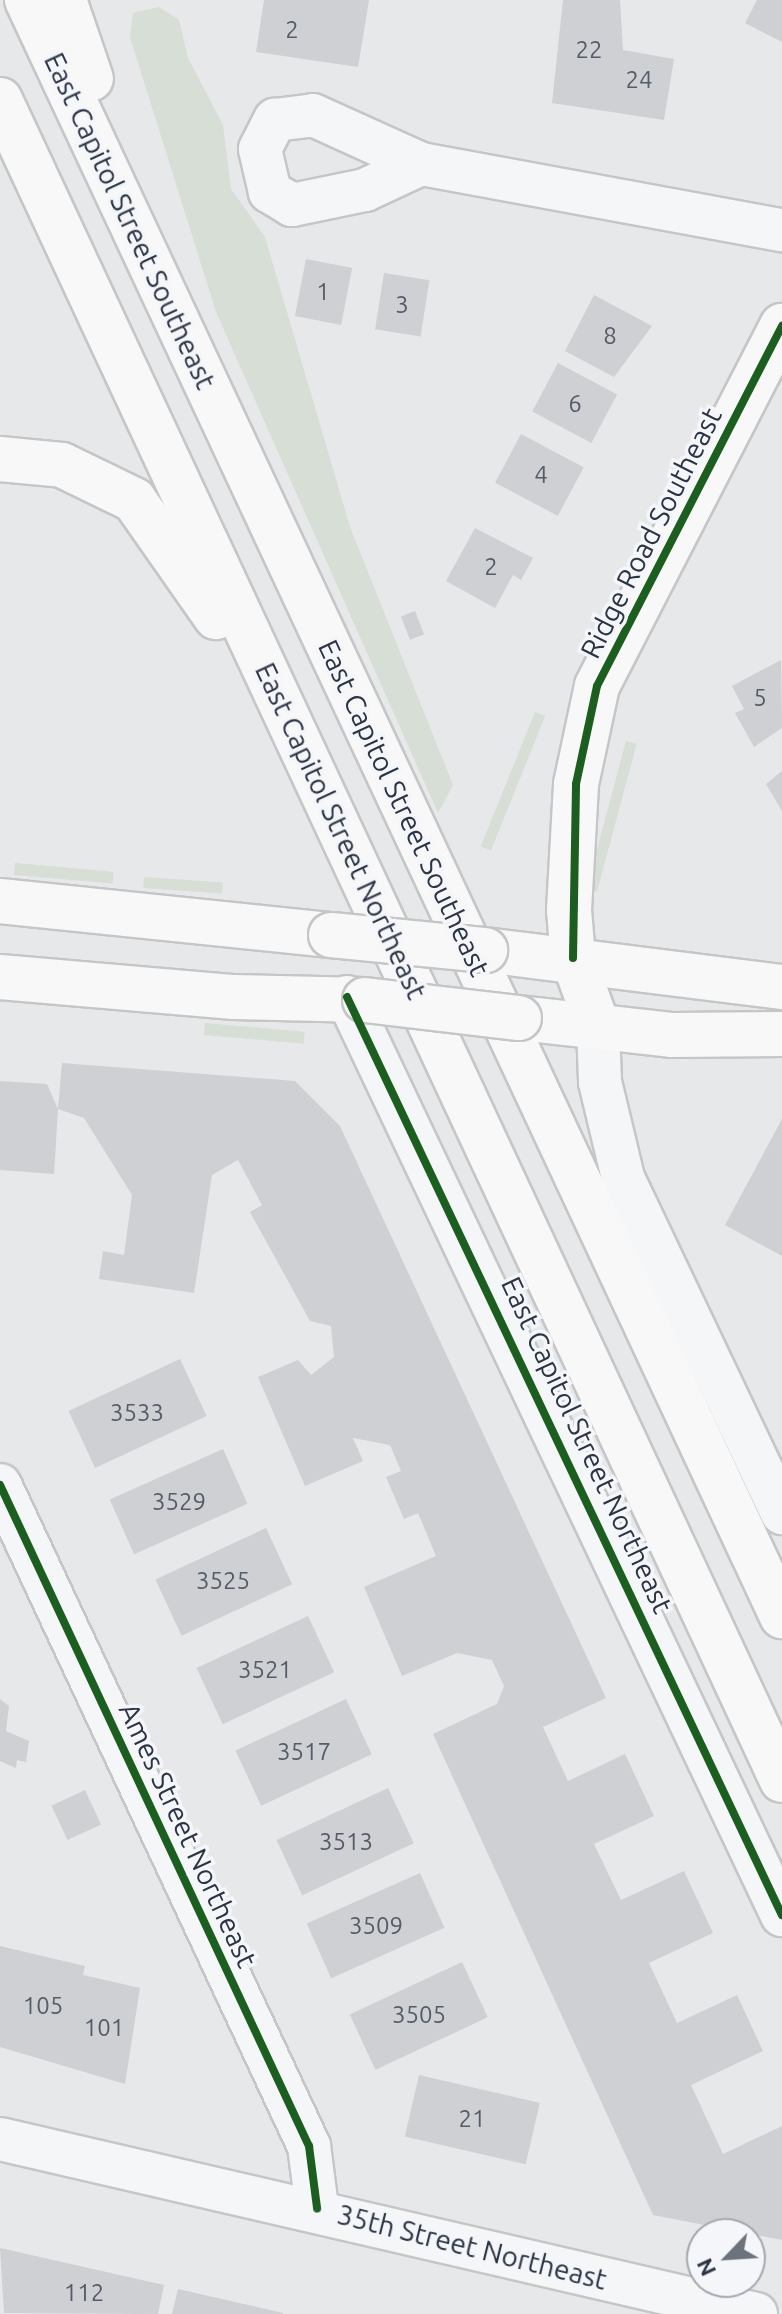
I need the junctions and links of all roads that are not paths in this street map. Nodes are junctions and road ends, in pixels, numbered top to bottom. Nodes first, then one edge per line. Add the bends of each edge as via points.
1 (27, 0) edge
2 (64, 0) edge
3 (0, 100) edge
4 (421, 164) dead end
5 (782, 230) edge
6 (782, 326) edge
7 (188, 344) junction
8 (0, 459) edge
9 (353, 858) junction
10 (0, 901) edge
11 (573, 958) junction
12 (0, 977) edge
13 (782, 987) edge
14 (356, 998) junction
15 (598, 1027) junction
16 (782, 1034) edge
17 (0, 1485) edge
18 (782, 1513) edge
19 (16, 1555) edge
20 (782, 1616) edge
21 (782, 1780) edge
22 (782, 1915) edge
23 (0, 2139) edge
24 (317, 2208) junction
25 (756, 2314) edge

1 - 7 main road, East Capitol Street Southeast
2 - 7 main road
3 - 9 main road, East Capitol Street Northeast
4 - 5 street
6 - 11 main road, Ridge Road Southeast via 597,686 576,784
7 - 20 main road, East Capitol Street Southeast
8 - 9 main road via 62,465 134,500 264,691
9 - 21 main road, East Capitol Street Northeast
10 - 11 main road, bridge
11 - 13 main road
11 - 15 main road, Ridge Road Southeast
12 - 14 main road via 234,997
14 - 15 main road, bridge
14 - 22 street, East Capitol Street Northeast
15 - 16 main road
15 - 18 street via 600,1082 623,1178
17 - 19 street, Ames Street Northeast
19 - 24 street, Ames Street Northeast via 309,2146
23 - 24 street, 35th Street Northeast
24 - 25 street, 35th Street Northeast

